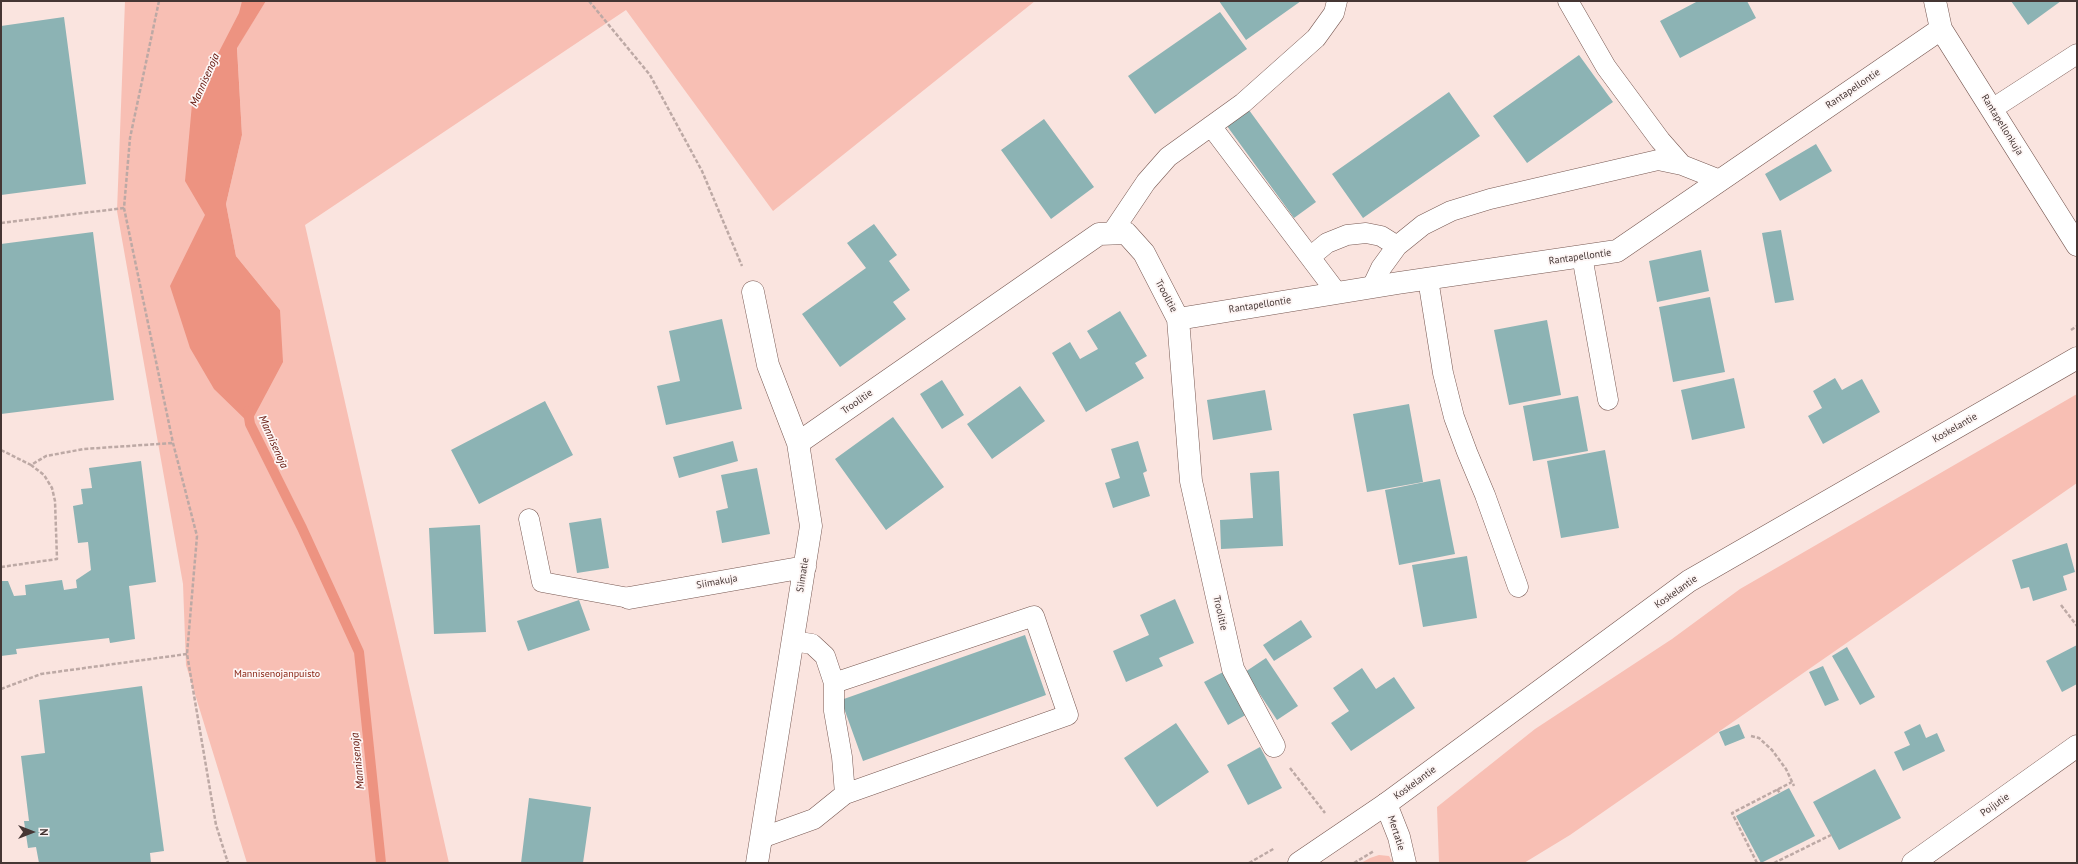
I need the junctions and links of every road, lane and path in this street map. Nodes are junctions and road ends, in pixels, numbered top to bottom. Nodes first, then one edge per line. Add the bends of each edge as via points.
1 (159, 1) edge
2 (589, 1) edge
3 (1338, 1) edge
4 (1568, 1) edge
5 (1935, 1) edge
6 (1941, 28) junction
7 (2077, 54) edge
8 (1992, 109) junction
9 (1211, 126) junction
10 (1682, 165) junction
11 (1720, 180) junction
12 (124, 208) junction
13 (1, 223) edge
14 (1111, 234) junction
15 (1397, 246) junction
16 (2077, 246) edge
17 (1582, 256) junction
18 (1310, 257) junction
19 (1428, 279) junction
20 (1372, 287) junction
21 (753, 292) joint
22 (1337, 293) junction
23 (1178, 319) junction
24 (2077, 358) edge
25 (1608, 400) dead end
26 (173, 443) junction
27 (798, 443) junction
28 (1, 450) edge
29 (30, 466) junction
30 (529, 519) dead end
31 (1, 567) edge
32 (805, 567) junction
33 (1518, 587) dead end
34 (629, 598) joint
35 (2061, 605) dead end
36 (2077, 626) edge
37 (793, 641) junction
38 (186, 654) junction
39 (834, 683) junction
40 (1, 689) edge
41 (1751, 736) dead end
42 (1274, 746) joint
43 (2077, 746) edge
44 (1792, 782) junction
45 (1794, 786) dead end
46 (1777, 789) junction
47 (1780, 793) dead end
48 (845, 794) junction
49 (1386, 804) junction
50 (1327, 817) dead end
51 (1830, 835) dead end
52 (1399, 837) junction
53 (761, 838) junction
54 (228, 863) edge
55 (757, 863) edge
56 (1299, 863) edge
57 (1354, 863) edge
58 (1406, 863) edge
59 (1757, 863) edge
60 (1774, 863) edge
61 (1913, 863) edge

1 - 12 path via 130,138
2 - 21 path via 650,75 702,171
3 - 9 lane via 1334,13 1316,38 1243,103
4 - 10 lane via 1606,67 1660,140
5 - 6 street, Rantapellonkuja
6 - 8 street, Rantapellonkuja
6 - 11 street, Rantapellontie
7 - 8 lane
8 - 16 street, Rantapellonkuja
9 - 14 lane via 1168,157 1146,182
9 - 18 lane
10 - 11 lane
10 - 15 lane via 1658,160 1490,199 1451,211 1423,226
11 - 17 street, Rantapellontie via 1617,251
12 - 13 path
12 - 26 path
14 - 23 street, Troolitie via 1126,233 1144,253
14 - 27 street, Troolitie via 1099,234
15 - 18 lane via 1381,236 1347,235 1327,243
15 - 20 lane via 1381,268
17 - 19 street, Rantapellontie
17 - 25 lane
18 - 22 lane
19 - 20 street, Rantapellontie
19 - 33 lane via 1443,373 1454,417
20 - 22 street, Rantapellontie
21 - 27 street, Siimatie via 768,365
22 - 23 street, Rantapellontie
23 - 42 street, Troolitie via 1191,481 1232,669
24 - 49 street, Koskelantie via 1689,581
26 - 29 path via 84,449 46,456
26 - 38 path via 197,536
27 - 32 street, Siimatie via 811,526
28 - 29 path
29 - 31 path via 44,475 52,488 55,501 56,559
30 - 34 lane via 542,582
32 - 34 street, Siimakuja
32 - 37 street, Siimatie
35 - 36 path
37 - 39 lane via 812,644 825,656
37 - 53 street, Siimatie
38 - 40 path via 41,674
38 - 54 path via 216,825
39 - 48 lane via 834,711
39 - 48 lane via 1034,616 1068,715
41 - 44 path via 1759,738 1772,750
42 - 50 path
43 - 61 street, Poijutie
44 - 45 path
44 - 46 path
46 - 47 path
46 - 59 path via 1732,814
48 - 53 lane via 814,819
49 - 52 street, Mertatie
49 - 56 street, Koskelantie
51 - 60 path
52 - 57 path
52 - 58 street, Mertatie
53 - 55 street, Siimatie

